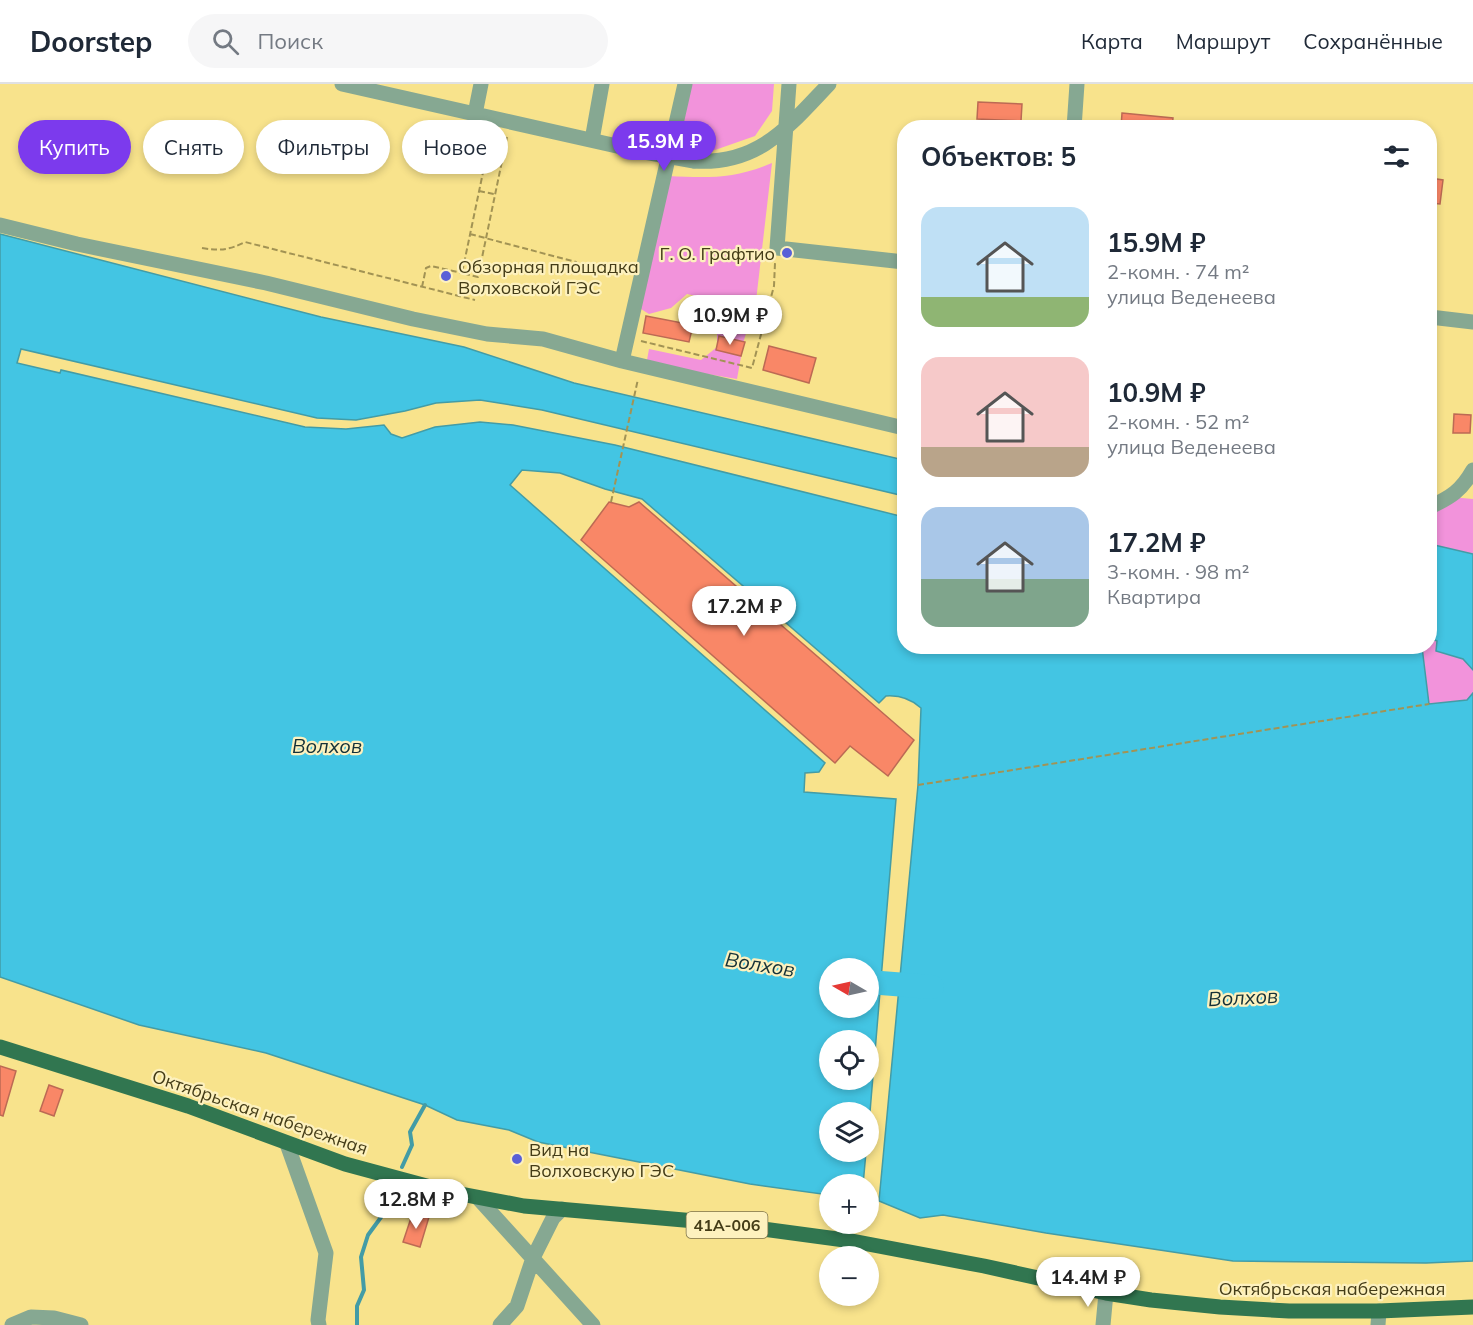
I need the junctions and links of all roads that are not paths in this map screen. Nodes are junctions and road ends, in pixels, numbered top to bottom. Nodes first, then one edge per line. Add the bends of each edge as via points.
1 (342, 84) edge
2 (481, 84) edge
3 (602, 84) edge
4 (685, 84) edge
5 (789, 84) edge
6 (829, 84) edge
7 (1077, 84) edge
8 (475, 114) junction
9 (1075, 120) edge
10 (785, 130) junction
11 (592, 140) junction
12 (0, 225) edge
13 (897, 261) edge
14 (1437, 318) edge
15 (1473, 322) edge
16 (622, 361) junction
17 (897, 426) edge
18 (1473, 470) edge
19 (1437, 504) edge
20 (0, 1047) edge
21 (287, 1144) junction
22 (478, 1198) junction
23 (562, 1209) junction
24 (533, 1258) junction
25 (1106, 1293) junction
26 (1473, 1307) edge
27 (1379, 1318) edge
28 (12, 1325) edge
29 (81, 1325) edge
30 (319, 1325) edge
31 (500, 1325) edge
32 (593, 1325) edge
33 (1103, 1325) edge

1 - 8 street
2 - 8 street
3 - 11 street
4 - 16 street
5 - 10 street
6 - 10 street
7 - 9 street
8 - 11 street
10 - 11 street, bridge via 761,147 716,162
10 - 13 street via 777,248
12 - 16 street via 423,321 487,334 543,339
14 - 15 street
16 - 17 street
18 - 19 street via 1465,484
20 - 21 main road, Октябрьская набережная / 41А-006 via 188,1106
21 - 22 main road, Октябрьская набережная / 41А-006 via 345,1164
21 - 30 street via 326,1253
22 - 23 main road, Октябрьская набережная / 41А-006
22 - 24 street
23 - 24 street via 553,1218
23 - 25 main road, Октябрьская набережная / 41А-006 via 718,1223 852,1241
24 - 31 street via 517,1306
24 - 32 street
25 - 27 main road, Октябрьская набережная / 41А-006 via 1221,1307
25 - 33 street
26 - 27 main road, Октябрьская набережная / 41А-006
28 - 29 street via 31,1317

